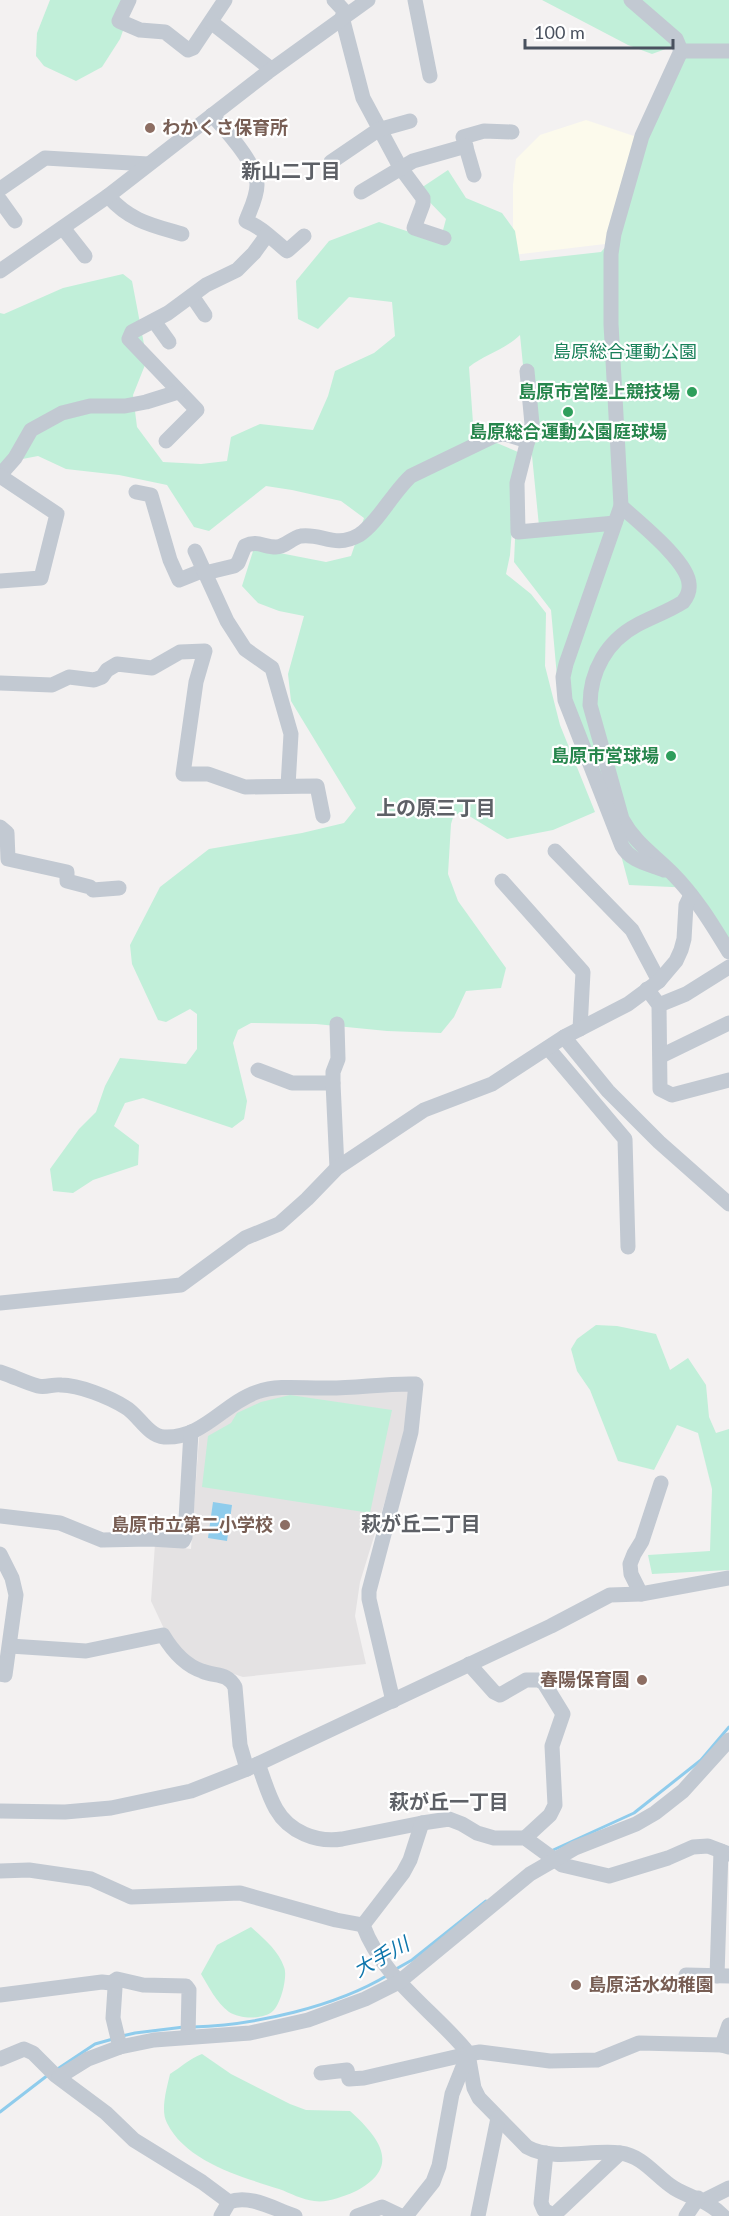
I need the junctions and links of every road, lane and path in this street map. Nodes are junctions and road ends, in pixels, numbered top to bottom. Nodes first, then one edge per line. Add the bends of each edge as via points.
1 (129, 0) edge
2 (225, 0) edge
3 (334, 0) edge
4 (368, 0) edge
5 (415, 0) edge
6 (631, 0) edge
7 (345, 16) junction
8 (211, 22) junction
9 (681, 51) junction
10 (729, 51) edge
11 (271, 69) junction
12 (430, 76) dead end
13 (212, 115) junction
14 (410, 121) dead end
15 (378, 130) junction
16 (512, 132) dead end
17 (466, 146) junction
18 (331, 162) dead end
19 (148, 164) junction
20 (400, 167) junction
21 (474, 175) dead end
22 (0, 189) edge
23 (361, 192) dead end
24 (108, 196) junction
25 (0, 200) edge
26 (15, 221) dead end
27 (63, 228) junction
28 (182, 234) dead end
29 (267, 235) junction
30 (304, 236) dead end
31 (444, 238) dead end
32 (85, 256) dead end
33 (0, 271) edge
34 (192, 296) junction
35 (205, 315) dead end
36 (154, 321) junction
37 (169, 342) dead end
38 (527, 371) dead end
39 (178, 392) junction
40 (166, 441) dead end
41 (528, 441) junction
42 (0, 476) edge
43 (136, 492) dead end
44 (621, 506) junction
45 (615, 523) junction
46 (195, 551) dead end
47 (205, 572) junction
48 (0, 581) edge
49 (0, 682) edge
50 (288, 786) junction
51 (323, 816) dead end
52 (0, 827) edge
53 (555, 851) dead end
54 (672, 873) junction
55 (502, 881) dead end
56 (119, 888) dead end
57 (691, 895) junction
58 (729, 952) edge
59 (729, 967) edge
60 (653, 985) junction
61 (659, 1005) junction
62 (729, 1023) edge
63 (337, 1024) dead end
64 (580, 1029) junction
65 (564, 1037) junction
66 (548, 1048) junction
67 (661, 1056) junction
68 (258, 1071) dead end
69 (729, 1080) edge
70 (333, 1083) junction
71 (337, 1168) junction
72 (729, 1204) edge
73 (628, 1247) dead end
74 (0, 1304) edge
75 (0, 1372) edge
76 (191, 1432) junction
77 (661, 1483) dead end
78 (0, 1516) edge
79 (0, 1554) edge
80 (729, 1578) edge
81 (641, 1594) junction
82 (10, 1646) junction
83 (469, 1664) junction
84 (0, 1674) edge
85 (393, 1701) junction
86 (729, 1740) edge
87 (253, 1767) junction
88 (0, 1811) edge
89 (422, 1823) junction
90 (525, 1838) junction
91 (725, 1853) edge
92 (549, 1856) junction
93 (0, 1871) edge
94 (363, 1925) junction
95 (686, 1975) dead end
96 (394, 1976) junction
97 (723, 1976) edge
98 (111, 1983) junction
99 (0, 1995) edge
100 (729, 2025) edge
101 (188, 2031) junction
102 (118, 2040) junction
103 (725, 2046) edge
104 (468, 2054) junction
105 (0, 2060) edge
106 (54, 2073) junction
107 (321, 2073) dead end
108 (498, 2118) junction
109 (546, 2153) junction
110 (620, 2153) junction
111 (729, 2188) edge
112 (700, 2199) junction
113 (229, 2202) junction
114 (553, 2215) edge
115 (221, 2216) edge
116 (295, 2216) edge
117 (357, 2216) edge
118 (401, 2216) edge
119 (406, 2216) edge
120 (478, 2216) edge
121 (686, 2216) edge
122 (723, 2216) edge

1 - 8 street via 119,21 140,30 165,32 188,50
2 - 8 street
3 - 7 street
4 - 7 street
5 - 12 street
6 - 9 street via 676,39
7 - 11 street
7 - 15 street via 363,98
8 - 11 street
9 - 10 street
9 - 44 street via 642,136 611,254
11 - 13 street
13 - 19 street
13 - 29 street via 256,176 257,189 246,221 263,228
14 - 15 street
15 - 18 street
15 - 20 street
16 - 17 street via 484,131 463,137
17 - 20 street
17 - 21 street
19 - 22 street via 45,158
19 - 24 street
20 - 23 street
20 - 31 street via 423,198 414,228
24 - 27 street
24 - 28 street via 127,215
25 - 26 street
27 - 32 street
27 - 33 street
29 - 30 street via 286,251
29 - 34 street via 255,254 237,270
34 - 35 street
34 - 36 street
36 - 37 street
36 - 39 street via 132,332 129,339
38 - 41 street via 532,424
39 - 40 street via 197,410
39 - 42 street via 124,406 90,406 62,413 31,430
41 - 45 street via 516,483 518,532
41 - 47 street via 496,435 411,476 368,527 355,536 337,541 302,536 279,547 253,543 245,546 234,566
42 - 48 street via 57,514 41,578
43 - 47 street via 151,495 179,580
44 - 45 street
44 - 54 street via 677,559 690,586 683,602 635,626 608,649 593,674 590,705 622,819 637,843
45 - 54 street via 566,664 565,700 625,852
46 - 47 street
47 - 50 street via 227,621 245,649 272,668 291,734
49 - 50 street via 52,685 69,677 94,680 117,664 152,669 180,652 205,651 196,682 183,774 208,774 245,787
50 - 51 street via 317,786
52 - 56 street via 7,833 9,859 67,872 68,881 93,890
53 - 60 street via 632,930
54 - 57 street
55 - 64 street via 584,972
57 - 58 street
57 - 60 street via 686,905 681,950
59 - 61 street via 686,994
60 - 61 street
60 - 64 street
61 - 67 street
62 - 67 street
63 - 70 street via 338,1059
64 - 65 street
65 - 66 street
65 - 72 street via 608,1091
66 - 71 street via 492,1084 424,1110
66 - 73 street via 625,1139
67 - 69 street via 660,1089 672,1095
68 - 70 street via 292,1083
70 - 71 street
71 - 74 street via 279,1224 245,1238 181,1285
75 - 76 street via 38,1386 81,1387 125,1406 162,1437
76 - 78 street via 183,1541 102,1540 60,1523
76 - 85 street via 237,1401 258,1392 282,1387 327,1389 416,1384 411,1432 369,1591
77 - 81 street via 642,1542 630,1564
79 - 82 street via 16,1595
80 - 81 street
81 - 83 street via 610,1595
82 - 84 street via 5,1675
82 - 87 street via 86,1651 163,1635 190,1665 231,1680 235,1687 240,1745
83 - 85 street
83 - 90 street via 500,1695 526,1680 539,1680 562,1709 552,1746 555,1805 550,1815
85 - 87 street
86 - 92 street via 683,1791 655,1813 636,1824
87 - 88 street via 191,1791 132,1805 65,1812
87 - 89 street via 284,1819 293,1828 318,1839 331,1841
89 - 90 street via 449,1819 494,1838
89 - 94 street via 404,1873
90 - 92 street
91 - 92 street via 708,1846 693,1847 609,1876 571,1869
91 - 97 street
92 - 96 street
93 - 94 street via 29,1870 91,1879 131,1897 240,1893
94 - 96 street via 369,1941
95 - 97 street
96 - 101 street via 365,1999 308,2020 250,2033
96 - 104 street
98 - 99 street
98 - 101 street via 117,1979 135,1984 186,1986
98 - 102 street via 115,1988 112,2007
100 - 103 street
101 - 102 street via 154,2040
102 - 106 street via 88,2059
103 - 104 street via 639,2043 597,2060
104 - 107 street via 364,2078 349,2079 347,2070
104 - 108 street via 474,2088
104 - 119 street via 452,2094 433,2182
105 - 106 street via 24,2049
106 - 113 street via 134,2140
108 - 109 street via 527,2147
108 - 120 street
109 - 110 street
109 - 114 street via 542,2203 544,2210
110 - 112 street via 643,2162 672,2187
110 - 114 street
111 - 112 street
112 - 121 street
112 - 122 street
113 - 115 street
113 - 116 street via 248,2199
117 - 118 street via 382,2207

